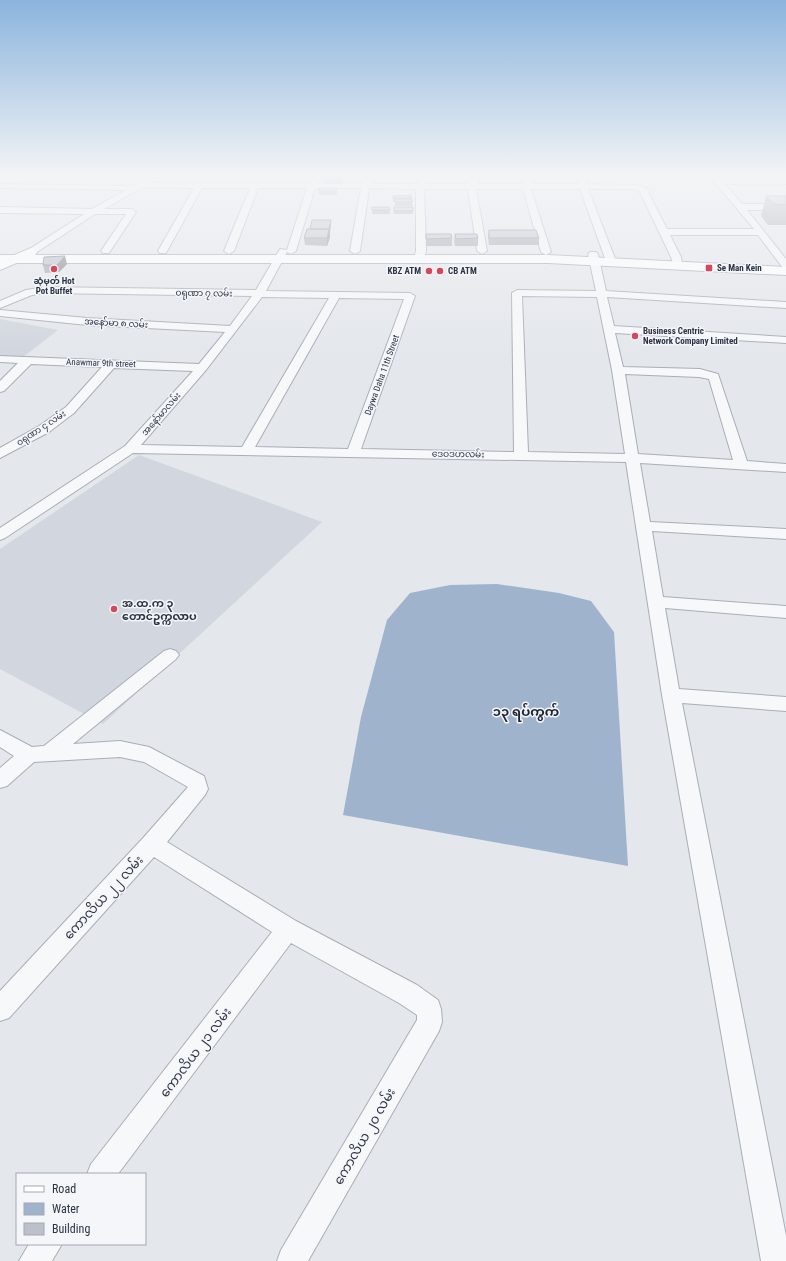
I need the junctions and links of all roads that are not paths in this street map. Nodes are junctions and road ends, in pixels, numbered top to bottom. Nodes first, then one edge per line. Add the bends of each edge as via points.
1 (663, 232) edge
2 (60, 233) edge
3 (118, 233) edge
4 (177, 233) edge
5 (237, 233) edge
6 (293, 233) edge
7 (358, 233) edge
8 (420, 233) edge
9 (479, 233) edge
10 (540, 233) edge
11 (595, 233) edge
12 (762, 233) edge
13 (106, 251) junction
14 (229, 251) junction
15 (355, 251) junction
16 (482, 251) junction
17 (0, 252) edge
18 (31, 252) junction
19 (546, 252) junction
20 (167, 254) junction
21 (284, 254) junction
22 (420, 254) junction
23 (602, 257) junction
24 (0, 259) edge
25 (18, 259) junction
26 (676, 260) junction
27 (0, 266) edge
28 (786, 266) edge
29 (259, 294) junction
30 (336, 294) junction
31 (602, 294) junction
32 (411, 297) joint
33 (0, 305) edge
34 (786, 305) edge
35 (0, 313) edge
36 (232, 329) junction
37 (609, 329) junction
38 (786, 340) edge
39 (0, 360) edge
40 (27, 361) junction
41 (112, 363) junction
42 (202, 368) junction
43 (618, 370) junction
44 (0, 388) edge
45 (130, 449) junction
46 (246, 451) junction
47 (353, 453) junction
48 (0, 454) edge
49 (521, 455) junction
50 (632, 458) junction
51 (740, 465) junction
52 (786, 468) edge
53 (643, 526) junction
54 (786, 534) edge
55 (0, 535) edge
56 (656, 602) junction
57 (786, 612) edge
58 (170, 655) dead end
59 (671, 695) junction
60 (786, 704) edge
61 (0, 738) edge
62 (39, 754) junction
63 (0, 780) edge
64 (152, 844) junction
65 (288, 929) junction
66 (0, 1009) edge
67 (102, 1173) edge
68 (46, 1245) edge
69 (34, 1261) edge
70 (292, 1261) edge
71 (776, 1261) edge

1 - 26 street
2 - 18 street
3 - 13 street
4 - 20 street
5 - 14 street
6 - 21 street, အနော်မာလမ်း
7 - 15 street
8 - 22 street
9 - 16 street
10 - 19 street
11 - 23 street
12 - 28 street
13 - 18 main road
13 - 20 main road
14 - 20 main road
14 - 21 main road
15 - 21 main road
15 - 22 main road
16 - 19 main road
16 - 22 main road
17 - 18 main road
18 - 25 main road
19 - 23 main road
20 - 21 main road
20 - 25 main road
21 - 22 main road
21 - 29 street, အနော်မာလမ်း
22 - 23 main road
23 - 26 main road
23 - 31 street
24 - 25 main road
25 - 27 main road
26 - 28 main road
29 - 30 street, ၀ရုဏာ ၇ လမ်း
29 - 33 street, ၀ရုဏာ ၇ လမ်း via 45,290 30,292
29 - 36 street, အနော်မာလမ်း
30 - 32 street, ၀ရုဏာ ၇ လမ်း
30 - 46 street
31 - 34 street
31 - 37 street
31 - 49 street via 517,293
32 - 47 street, Daywa Daha 11th Street
35 - 36 street, အနော်မာ ၈ လမ်း via 46,319
36 - 42 street, အနော်မာလမ်း
37 - 38 street
37 - 43 street
39 - 40 street, Anawmar 9th street
40 - 41 street, Anawmar 9th street
40 - 44 street
41 - 42 street, Anawmar 9th street
41 - 48 street, ၀ရုဏာ ၄ လမ်း via 70,410
42 - 45 street, အနော်မာလမ်း
43 - 50 street
43 - 51 street via 700,373 714,377
45 - 46 street, ဒေဝဒဟလမ်း
45 - 55 street, အနော်မာလမ်း
46 - 47 street, ဒေဝဒဟလမ်း
47 - 49 street, ဒေဝဒဟလမ်း
49 - 50 street, ဒေဝဒဟလမ်း
50 - 51 street, ဒေဝဒဟလမ်း
50 - 53 street
51 - 52 street, ဒေဝဒဟလမ်း
53 - 54 street
53 - 56 street
56 - 57 street
56 - 59 street
58 - 62 street
59 - 60 street
59 - 71 street
61 - 62 street
62 - 63 street
62 - 64 street, ကောလိယ ၂၂ လမ်း via 120,749 149,754 198,782 198,789
64 - 65 street
64 - 66 street, ကောလိယ ၂၂ လမ်း
65 - 67 street, ကောလိယ ၂၁ လမ်း
65 - 70 street, ကောလိယ ၂၀ လမ်း via 408,994 429,1009 430,1022
68 - 69 street

